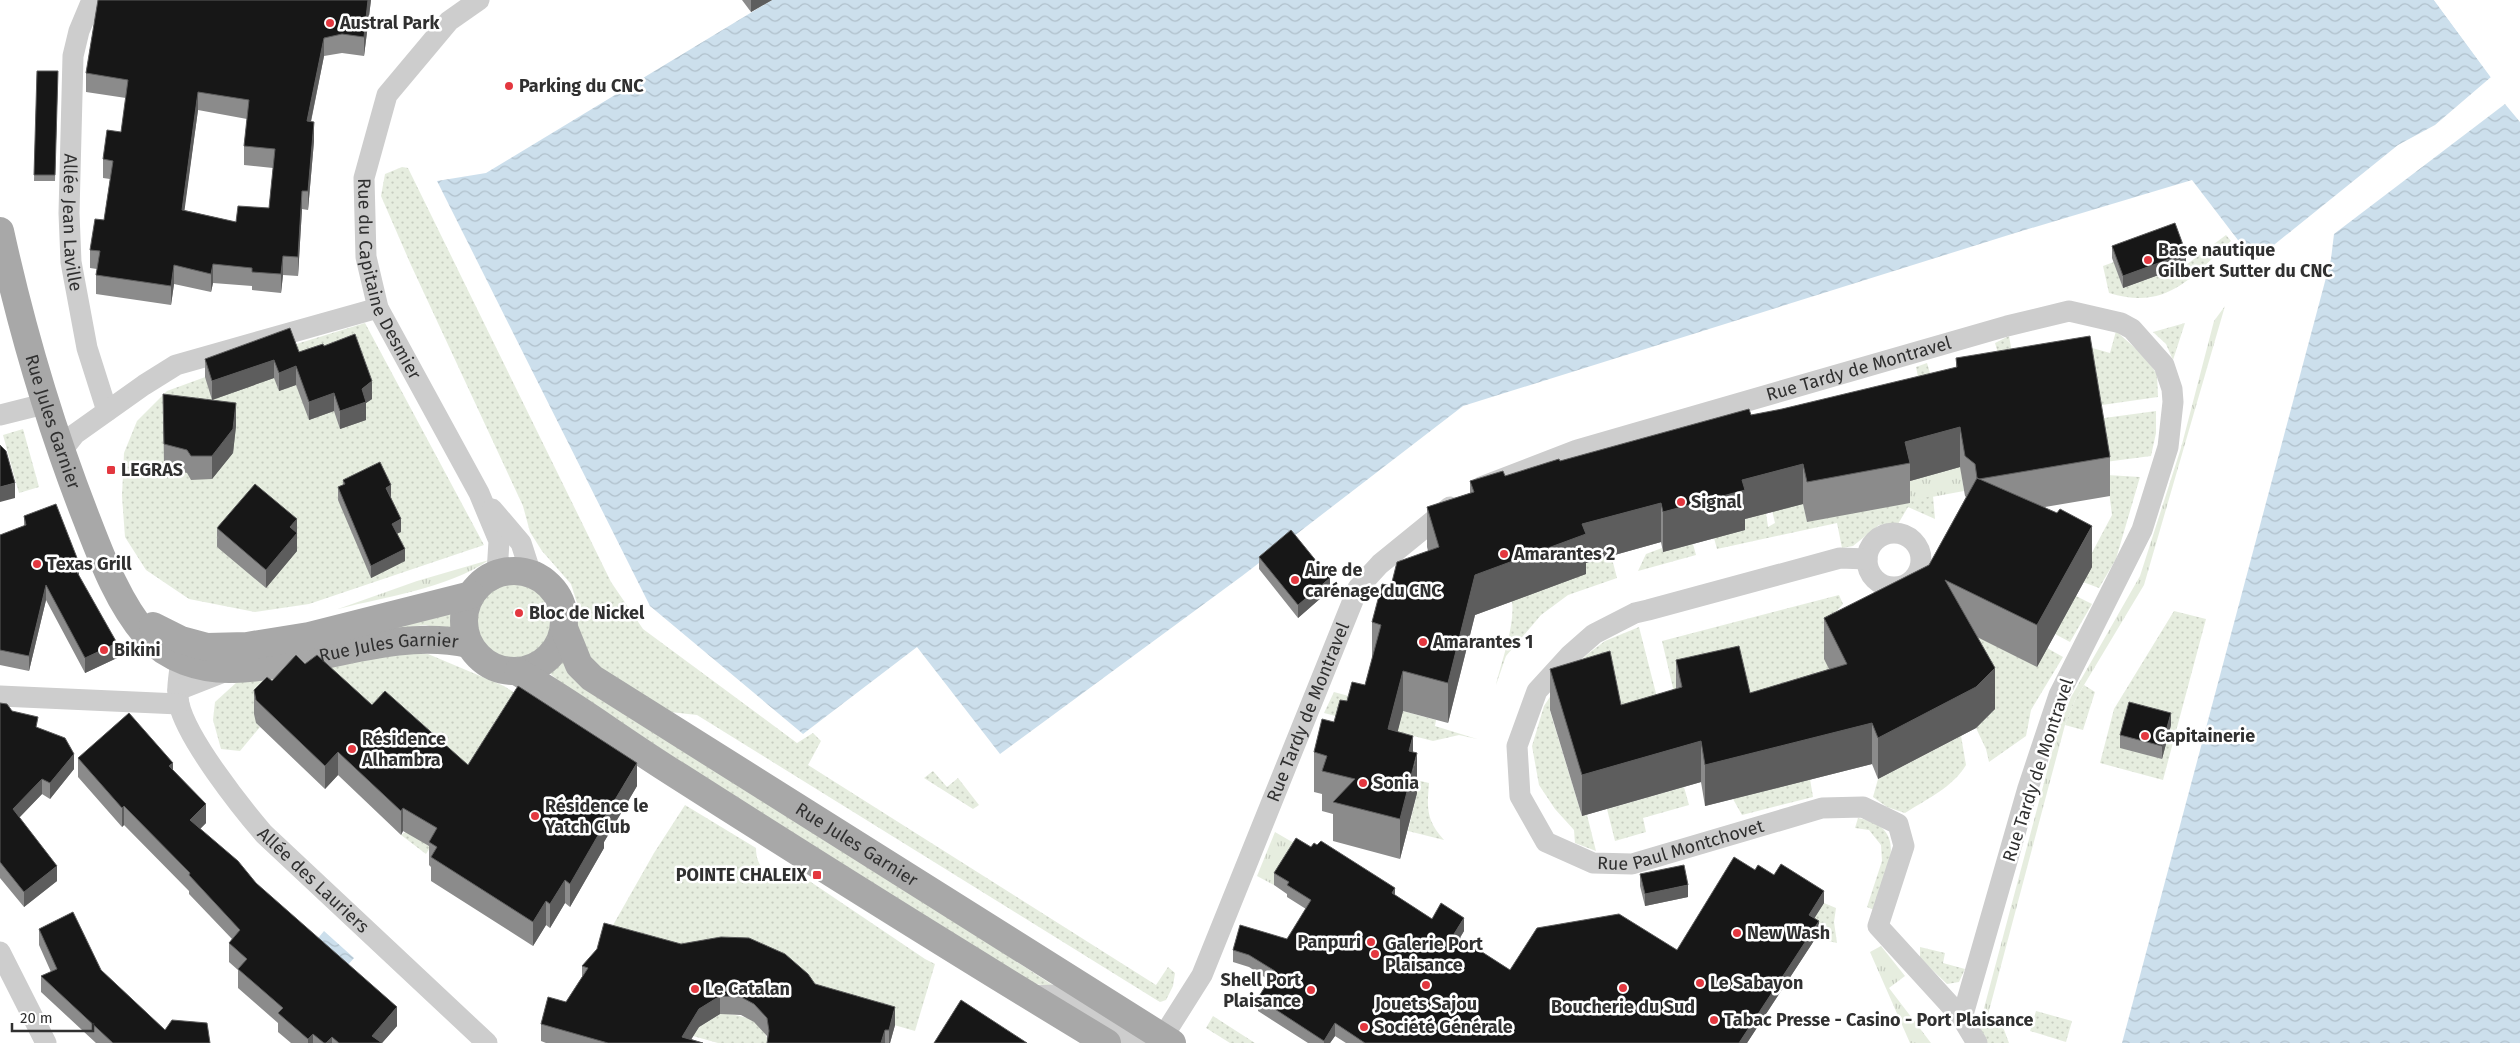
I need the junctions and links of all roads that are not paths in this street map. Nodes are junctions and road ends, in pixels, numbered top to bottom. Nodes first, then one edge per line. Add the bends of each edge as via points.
1 (92, 0) edge
2 (479, 0) edge
3 (0, 231) edge
4 (378, 308) junction
5 (44, 404) junction
6 (107, 410) junction
7 (0, 415) edge
8 (60, 453) junction
9 (479, 493) junction
10 (1867, 559) dead end
11 (497, 573) junction
12 (531, 574) junction
13 (471, 595) junction
14 (126, 605) junction
15 (564, 628) junction
16 (146, 635) junction
17 (469, 644) junction
18 (182, 651) junction
19 (230, 669) junction
20 (518, 672) junction
21 (0, 696) edge
22 (179, 697) junction
23 (0, 952) edge
24 (1029, 996) junction
25 (1962, 1018) junction
26 (1155, 1042) edge
27 (46, 1043) edge
28 (487, 1043) edge
29 (1106, 1043) edge
30 (1977, 1043) edge

1 - 6 street, Allée Jean Laville via 73,56 69,213 71,262 87,348
2 - 4 street, Rue du Capitaine Desmier via 449,21 386,94 364,178 366,257
3 - 5 main road, Rue Jules Garnier via 14,297
4 - 6 street via 176,365
4 - 9 street, Rue du Capitaine Desmier
5 - 7 street
5 - 8 main road, Rue Jules Garnier
6 - 8 street via 75,434
8 - 14 main road, Rue Jules Garnier via 104,564
9 - 11 street, Rue du Capitaine Desmier via 499,542
9 - 12 street, Rue du Capitaine Desmier via 521,543
10 - 25 street, Rue Paul Montchovet via 1840,558 1635,613 1594,634 1537,692 1518,746 1520,796 1546,842 1593,863 1632,864 1822,808 1863,807 1898,824 1904,846 1878,926
11 - 12 main road
11 - 13 main road via 482,582
12 - 15 main road via 543,580 560,601
13 - 17 main road via 464,611 464,628
13 - 18 main road, Rue Jules Garnier via 309,636 247,646
14 - 16 main road, Rue Jules Garnier
14 - 18 main road, Rue Jules Garnier
15 - 20 main road via 559,644 549,658 534,668
15 - 26 main road, Rue Jules Garnier via 579,665 592,678
16 - 18 main road, Rue Jules Garnier via 162,650
16 - 22 street, Allée des Lauriers
17 - 19 main road, Rue Jules Garnier via 450,640 403,641 262,668
17 - 20 main road via 487,665
18 - 19 main road, Rue Jules Garnier
18 - 22 street
19 - 22 street
20 - 24 main road, Rue Jules Garnier via 566,699 668,770
21 - 22 street
22 - 28 street, Allée des Lauriers via 192,733 238,803 264,834
23 - 27 street
24 - 26 street via 1056,995
24 - 29 main road, Rue Jules Garnier
25 - 26 street, Rue Tardy de Montravel via 2028,788 2059,695 2142,530 2168,447 2174,402 2164,364 2132,329 2069,311 2007,326 1543,461 1484,485 1411,538 1358,588 1202,975
25 - 30 street

